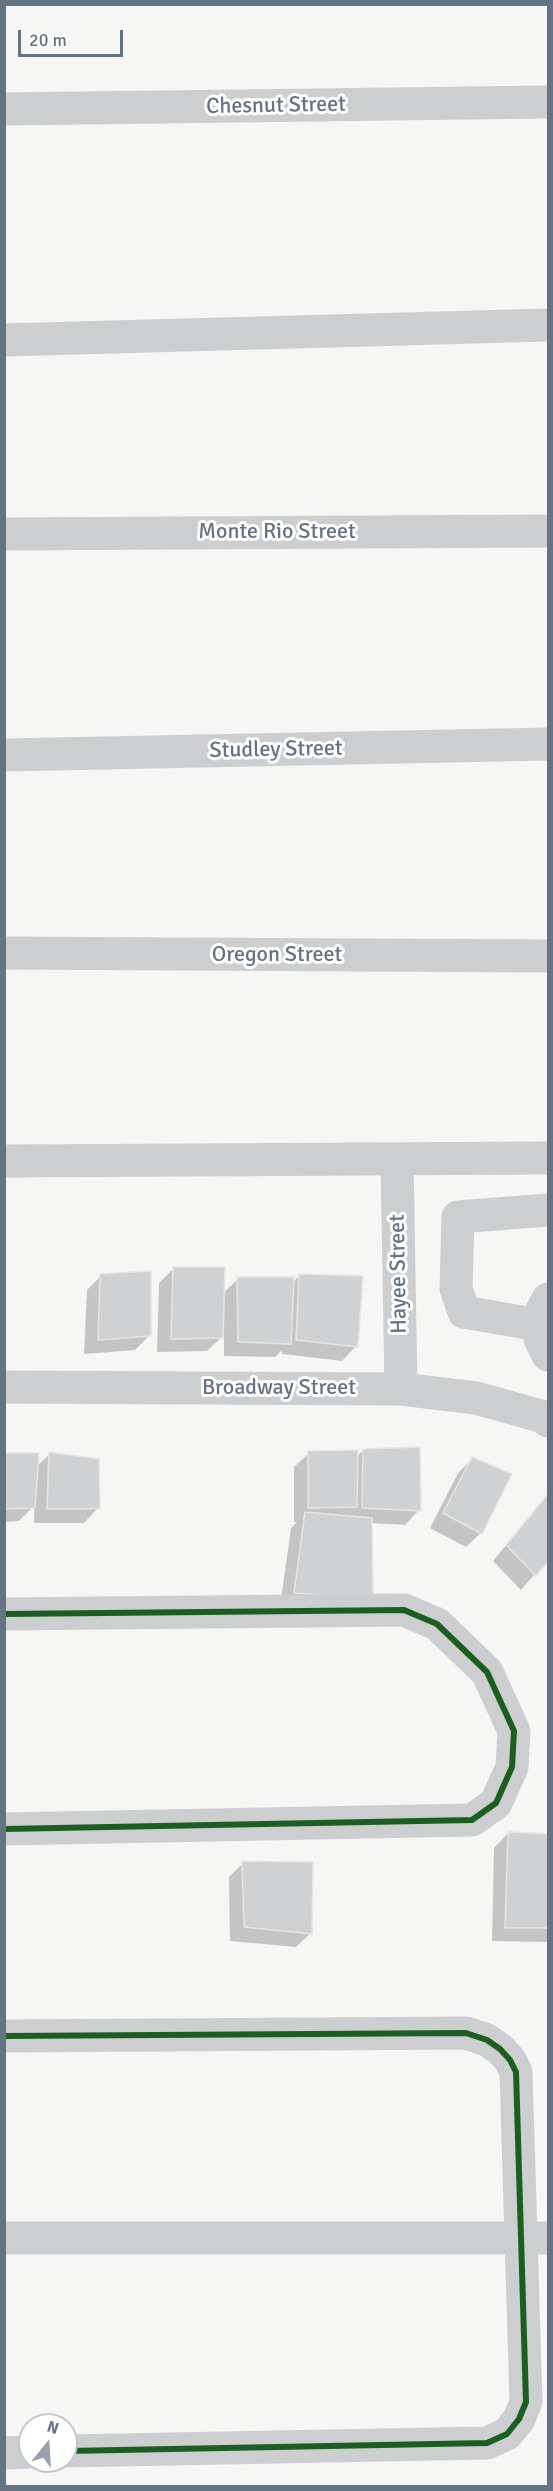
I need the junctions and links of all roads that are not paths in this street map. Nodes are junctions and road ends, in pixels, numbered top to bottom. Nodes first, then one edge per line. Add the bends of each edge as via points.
1 (549, 102) edge
2 (4, 109) edge
3 (549, 325) edge
4 (4, 340) edge
5 (549, 531) edge
6 (4, 534) edge
7 (549, 744) edge
8 (4, 755) edge
9 (4, 953) edge
10 (549, 956) edge
11 (397, 1158) junction
12 (549, 1158) edge
13 (4, 1161) edge
14 (549, 1210) edge
15 (545, 1326) edge
16 (4, 1387) edge
17 (401, 1389) junction
18 (547, 1415) edge
19 (4, 1614) edge
20 (4, 1829) edge
21 (4, 2036) edge
22 (4, 2238) edge
23 (535, 2239) edge
24 (78, 2451) edge

1 - 2 street, Chesnut Street
3 - 4 street
5 - 6 street, Monte Rio Street
7 - 8 street, Studley Street
9 - 10 street, Oregon Street
11 - 12 street
11 - 13 street
11 - 17 street, Hayee Street
14 - 15 street via 458,1217 456,1289 464,1312
16 - 17 street, Broadway Street
17 - 18 street, Broadway Street via 476,1398
19 - 20 street via 404,1610 437,1624 487,1672 514,1731 512,1767 496,1803 472,1820
21 - 23 street via 466,2033 487,2040 510,2060 516,2072
22 - 23 street
23 - 24 street via 526,2402 507,2434 487,2443

